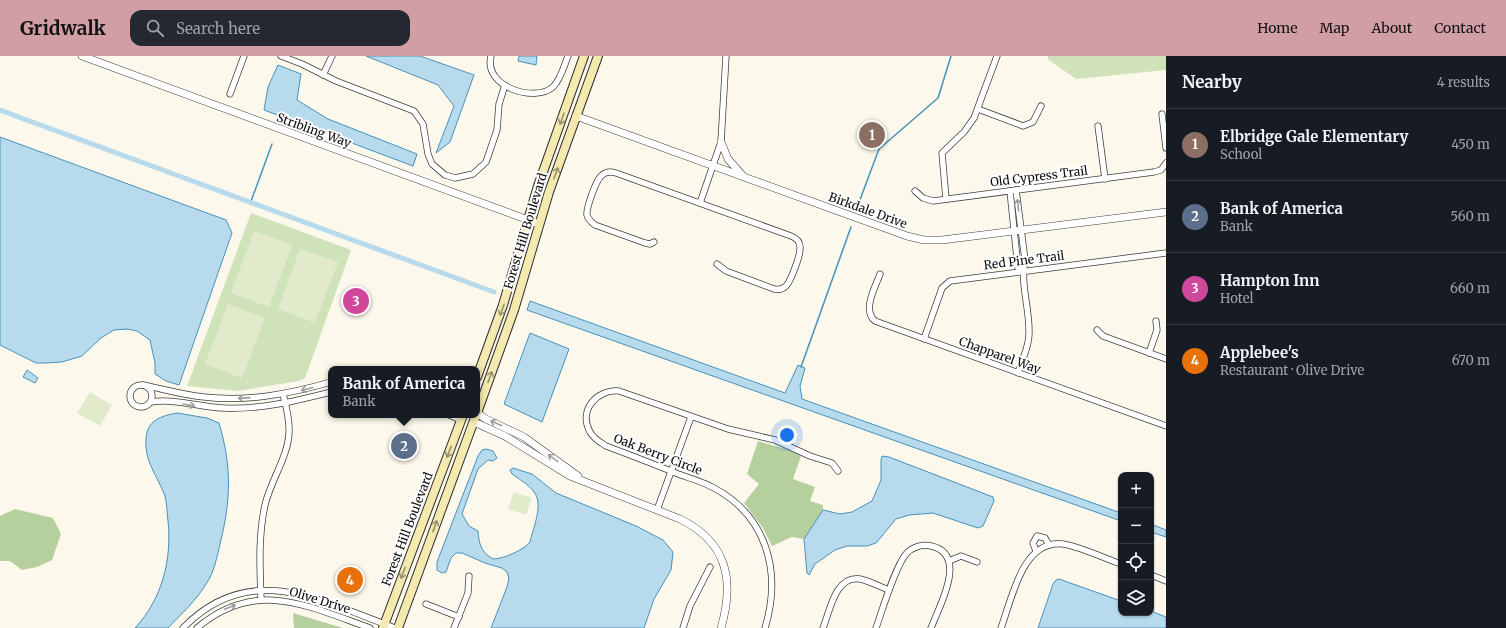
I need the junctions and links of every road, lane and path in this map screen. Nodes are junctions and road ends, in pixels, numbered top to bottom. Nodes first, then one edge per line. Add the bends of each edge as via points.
1 (82, 56) edge
2 (244, 56) edge
3 (281, 56) edge
4 (332, 56) edge
5 (491, 56) edge
6 (568, 56) edge
7 (584, 56) edge
8 (598, 56) edge
9 (726, 56) edge
10 (997, 56) edge
11 (323, 75) junction
12 (505, 86) junction
13 (230, 94) dead end
14 (570, 95) junction
15 (1041, 106) dead end
16 (978, 109) junction
17 (1162, 114) dead end
18 (576, 116) junction
19 (1098, 126) dead end
20 (721, 142) junction
21 (1166, 148) edge
22 (1166, 164) edge
23 (714, 167) junction
24 (744, 177) junction
25 (1105, 179) junction
26 (1013, 190) junction
27 (915, 191) dead end
28 (946, 199) junction
29 (700, 203) junction
30 (1166, 212) edge
31 (527, 220) junction
32 (539, 224) junction
33 (1017, 231) junction
34 (654, 242) dead end
35 (1166, 253) edge
36 (717, 264) dead end
37 (1023, 272) junction
38 (880, 274) dead end
39 (1156, 321) dead end
40 (1097, 330) dead end
41 (924, 339) junction
42 (1149, 353) junction
43 (1166, 359) edge
44 (480, 369) edge
45 (1018, 372) junction
46 (328, 383) edge
47 (143, 385) junction
48 (328, 393) edge
49 (283, 394) junction
50 (151, 402) junction
51 (480, 402) edge
52 (285, 404) junction
53 (691, 417) junction
54 (463, 418) edge
55 (463, 418) edge
56 (474, 418) edge
57 (478, 418) edge
58 (1166, 426) edge
59 (466, 443) junction
60 (671, 471) junction
61 (838, 471) dead end
62 (657, 510) junction
63 (1049, 545) junction
64 (1036, 551) junction
65 (949, 561) junction
66 (977, 562) dead end
67 (1118, 563) edge
68 (710, 567) dead end
69 (469, 576) dead end
70 (1154, 576) edge
71 (1166, 581) edge
72 (261, 590) junction
73 (890, 590) junction
74 (261, 600) junction
75 (426, 604) dead end
76 (459, 617) junction
77 (384, 626) edge
78 (183, 628) edge
79 (197, 628) edge
80 (370, 628) edge
81 (395, 628) edge
82 (398, 628) edge
83 (454, 628) edge
84 (683, 628) edge
85 (721, 628) edge
86 (765, 628) edge
87 (823, 628) edge
88 (876, 628) edge
89 (931, 628) edge
90 (1001, 628) edge

1 - 31 street, Stribling Way
2 - 13 street
3 - 11 street
4 - 11 street
5 - 12 street via 492,74
6 - 12 street via 558,81 546,92 532,94
7 - 14 main road, Forest Hill Boulevard
8 - 18 main road, Forest Hill Boulevard
9 - 20 street
10 - 16 street
11 - 12 street via 414,111 423,124 432,164 445,175 455,178 473,174 486,162 497,130 499,104
14 - 18 main road
14 -> 31 main road, Forest Hill Boulevard
15 - 16 street via 1033,122 1023,126
16 - 28 street via 964,132 942,154
17 - 21 street
18 - 23 street, Birkdale Drive
32 -> 18 main road, Forest Hill Boulevard
19 - 25 street
20 - 23 street
20 - 24 street via 728,159
22 - 25 street, Old Cypress Trail via 1158,172
23 - 24 street, Birkdale Drive
23 - 29 street
24 - 33 street, Birkdale Drive via 917,239 942,240
25 - 26 street, Old Cypress Trail
26 - 28 street, Old Cypress Trail
26 - 33 street
27 - 28 street, Old Cypress Trail via 927,200
29 - 34 street via 616,173 602,174 588,207 589,220 594,225 645,243
29 - 36 street via 791,236 800,245 790,280 781,289 774,289 726,272
30 - 33 street, Birkdale Drive
31 - 32 street, Stribling Way
31 -> 44 main road, Forest Hill Boulevard via 503,305
51 -> 32 main road, Forest Hill Boulevard via 514,310
33 - 37 street via 1025,260
35 - 37 street, Red Pine Trail
37 - 41 street, Red Pine Trail via 953,280 947,283 942,288
37 - 45 street via 1029,335
38 - 41 street, Chapparel Way via 869,306 871,316 878,322
39 - 42 street via 1157,330
40 - 42 street via 1103,336
41 - 45 street, Chapparel Way
42 - 43 street
45 - 58 street, Chapparel Way
46 -> 49 street
49 -> 47 street via 222,399
47 - 50 street via 152,394
47 - 50 street via 133,388 131,402 141,407
48 - 52 street
49 - 52 street
50 -> 52 street via 163,400 230,409
52 - 72 street via 289,433 268,492 262,519 259,562
53 - 60 street
53 - 60 street, Oak Berry Circle via 613,391 598,396 587,410 587,426 597,440 606,446
53 - 61 street, Oak Berry Circle via 732,431 775,440 832,463
54 - 59 main road
55 -> 77 main road, Forest Hill Boulevard
56 - 59 main road, Forest Hill Boulevard
57 - 62 street via 570,476
82 -> 59 main road, Forest Hill Boulevard
60 - 62 street
60 - 86 street, Oak Berry Circle via 711,486 722,493 740,508 759,532 768,554 772,575 772,596
62 - 85 street via 696,528 711,542 721,558 729,593
63 - 64 street
63 - 64 street via 1045,538 1037,536 1033,543
63 - 67 street via 1069,546
64 - 90 street via 1024,566
65 - 66 street via 961,556
65 - 73 street via 944,553 935,547 924,545 913,548 903,558
65 - 89 street via 950,576
68 - 84 street via 690,606
69 - 76 street via 468,593
70 - 71 street
72 - 74 street
72 - 77 street, Olive Drive via 304,595
72 - 78 street, Olive Drive via 221,600 205,609
73 - 87 street via 859,579 846,581 838,588
73 - 88 street
79 -> 74 street, Olive Drive via 226,608
74 - 80 street, Olive Drive via 291,601
75 - 76 street
76 - 83 street
77 - 81 street, Olive Drive

